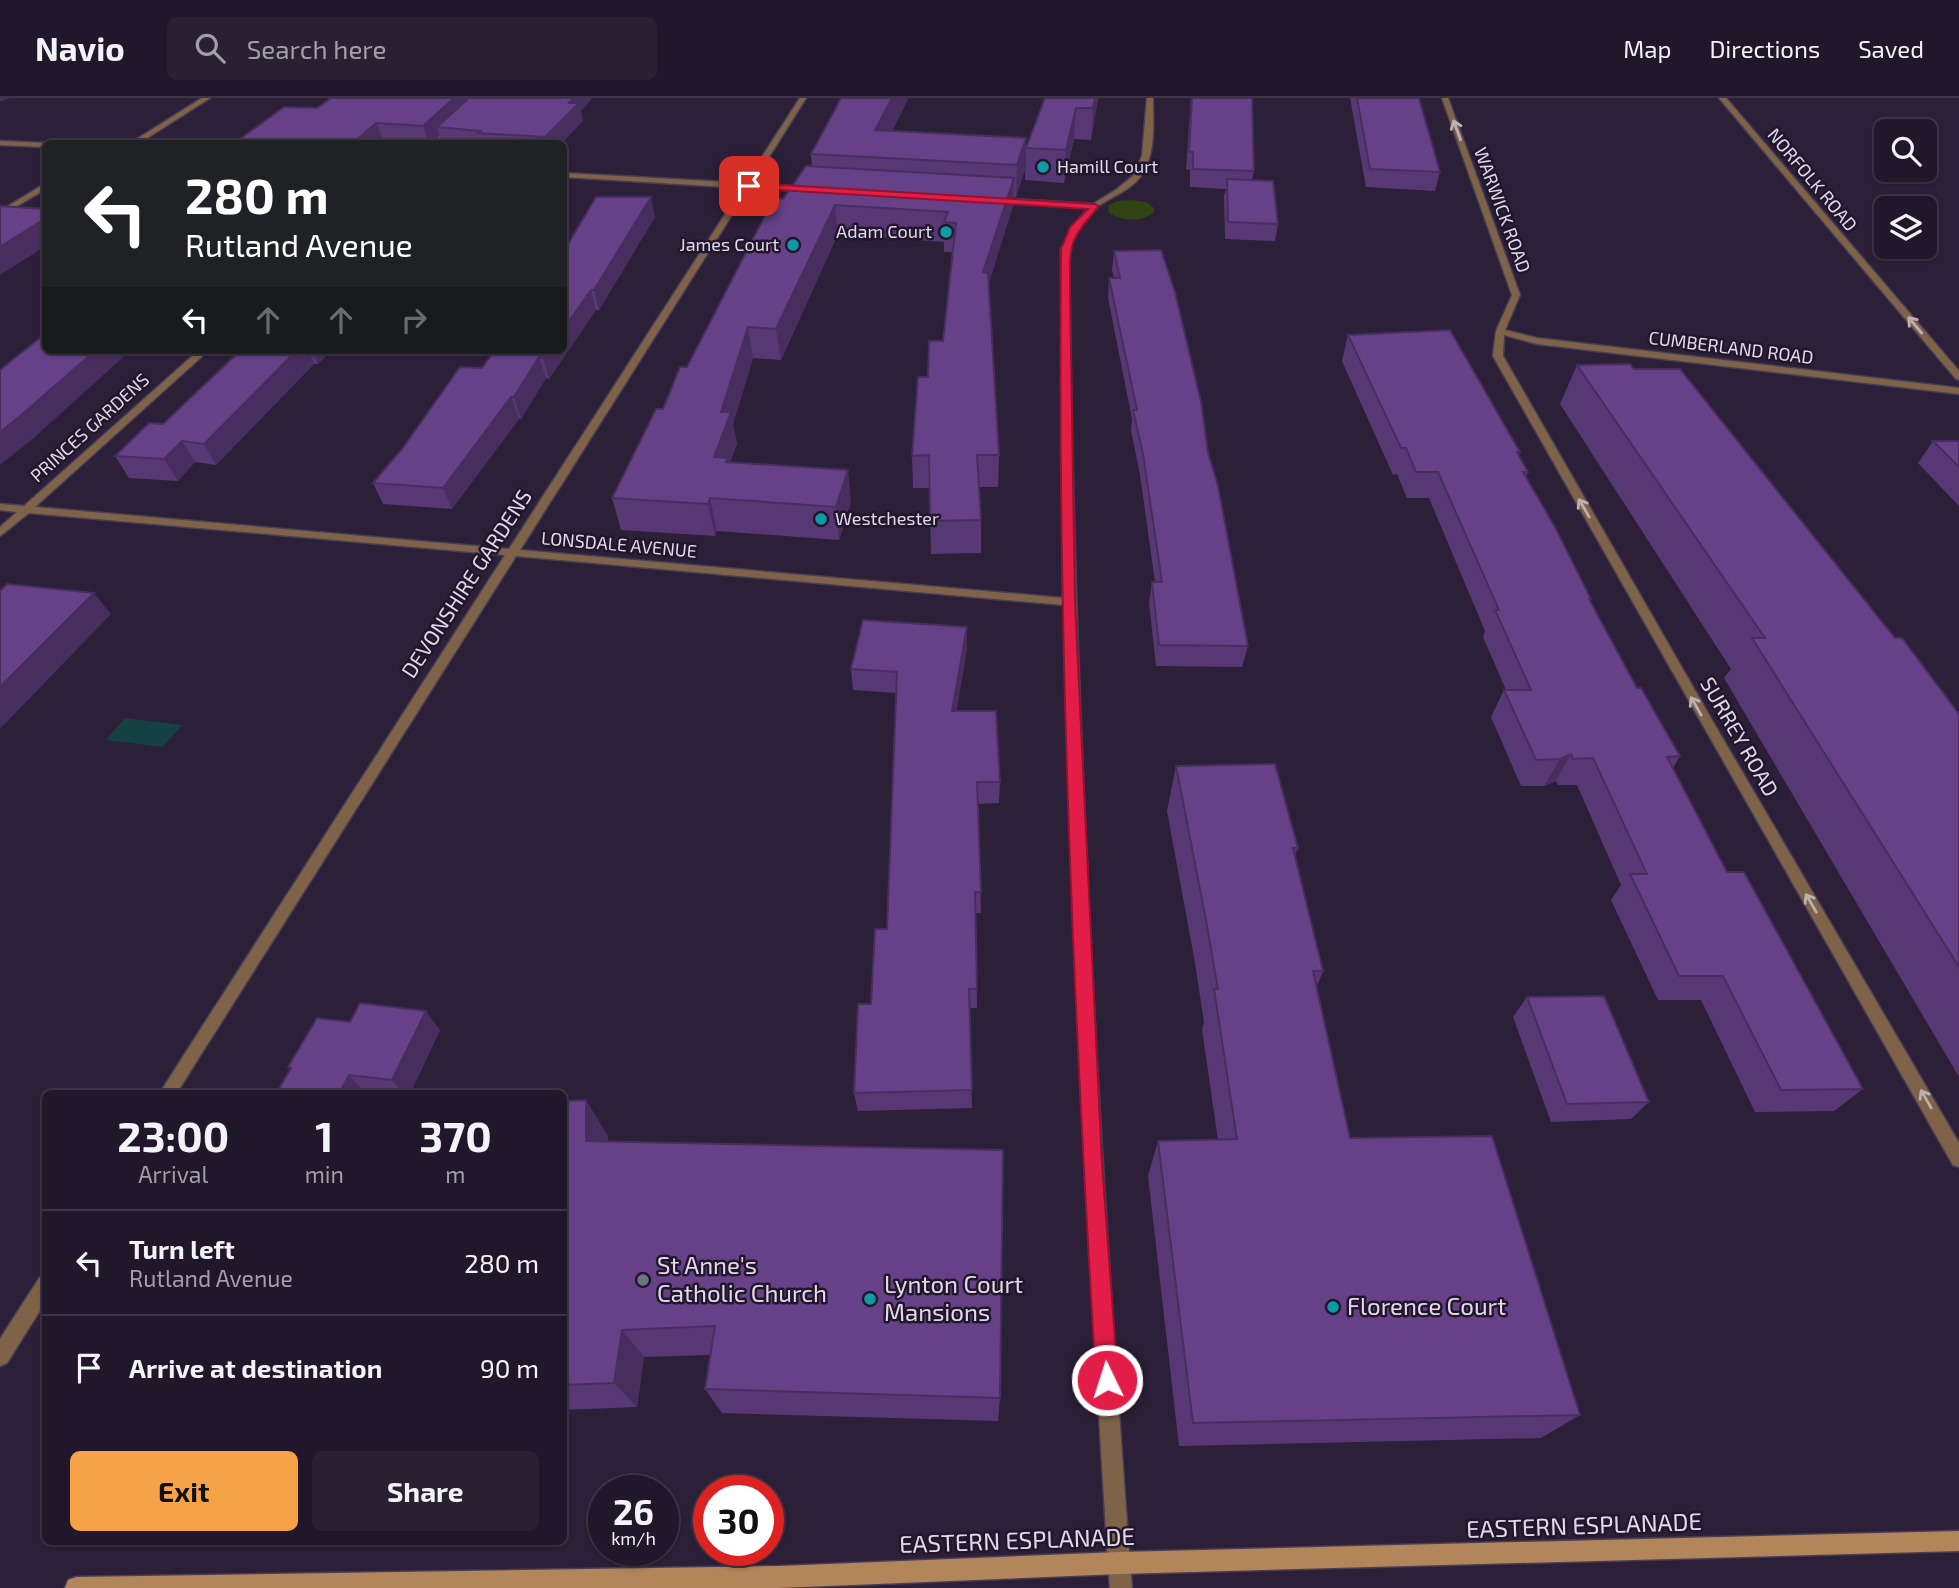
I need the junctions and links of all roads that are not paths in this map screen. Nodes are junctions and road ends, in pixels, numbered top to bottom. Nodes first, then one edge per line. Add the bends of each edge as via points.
1 (207, 98) edge
2 (803, 98) edge
3 (1150, 98) edge
4 (1445, 98) edge
5 (1722, 98) edge
6 (455, 125) edge
7 (139, 140) edge
8 (439, 140) edge
9 (0, 143) edge
10 (42, 145) edge
11 (567, 175) edge
12 (749, 186) junction
13 (42, 188) edge
14 (816, 190) edge
15 (991, 200) edge
16 (1095, 206) junction
17 (0, 214) edge
18 (1500, 331) junction
19 (200, 354) edge
20 (1959, 377) edge
21 (1959, 391) edge
22 (0, 507) edge
23 (26, 510) junction
24 (0, 533) edge
25 (514, 553) junction
26 (1069, 602) junction
27 (170, 1090) edge
28 (1959, 1159) edge
29 (42, 1289) edge
30 (0, 1356) edge
31 (1959, 1541) edge
32 (1119, 1563) junction
33 (76, 1588) edge
34 (1121, 1588) edge

1 - 7 street
2 - 12 street, DEVONSHIRE GARDENS
3 - 16 street via 1144,164 1138,176
18 -> 4 street, WARWICK ROAD via 1516,295
20 -> 5 street, NORFOLK ROAD
6 - 8 street
9 - 10 street
11 - 12 street
12 - 14 street
12 - 25 street, DEVONSHIRE GARDENS
13 - 17 street
15 - 16 street
16 - 26 street via 1075,227 1065,249
18 - 21 street, CUMBERLAND ROAD via 1536,341
28 -> 18 street, SURREY ROAD via 1498,356
19 - 23 street, PRINCES GARDENS
22 - 23 street, LONSDALE AVENUE
23 - 24 street, PRINCES GARDENS
23 - 25 street, LONSDALE AVENUE
25 - 26 street, LONSDALE AVENUE
25 - 27 street, DEVONSHIRE GARDENS
26 - 32 street via 1093,1163
29 - 30 street
31 - 32 main road, EASTERN ESPLANADE
32 - 33 main road, EASTERN ESPLANADE via 766,1577
32 - 34 street

